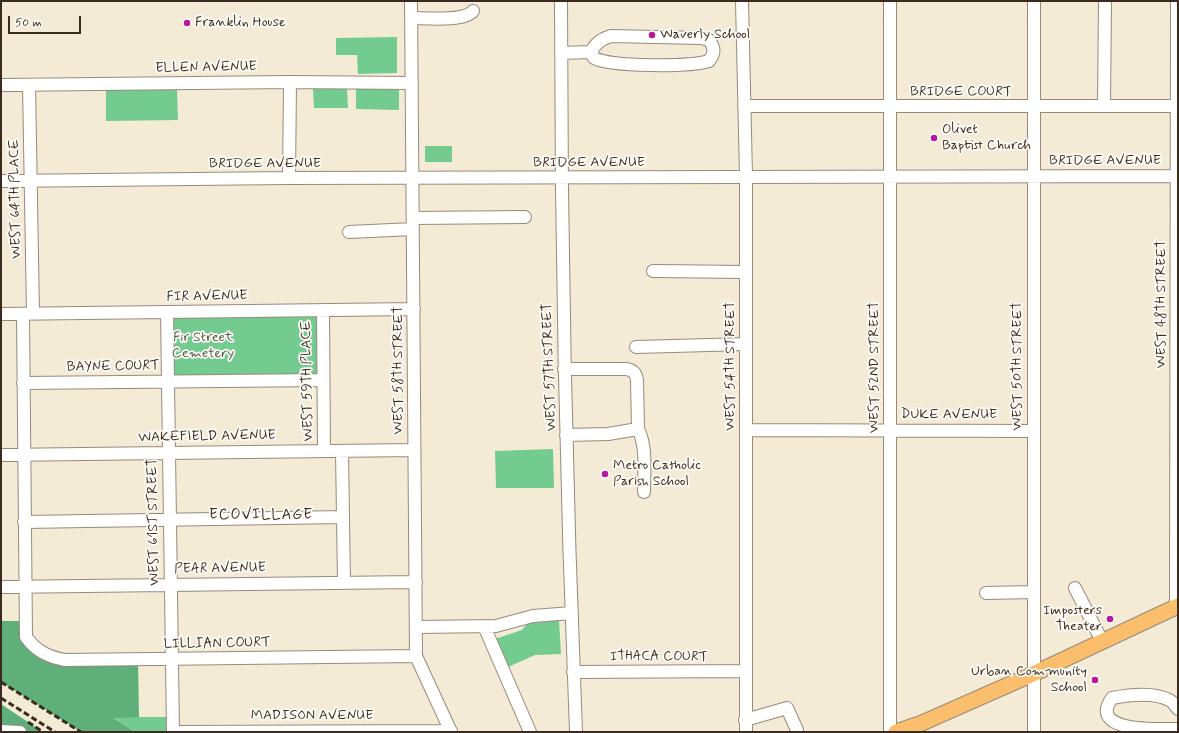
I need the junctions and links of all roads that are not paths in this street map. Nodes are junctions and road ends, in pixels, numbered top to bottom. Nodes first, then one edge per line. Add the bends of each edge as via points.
1 (411, 1) edge
2 (562, 1) edge
3 (742, 1) edge
4 (890, 1) edge
5 (1034, 1) edge
6 (1104, 1) edge
7 (1177, 1) edge
8 (473, 11) dead end
9 (411, 18) junction
10 (592, 52) junction
11 (561, 53) junction
12 (290, 82) junction
13 (412, 83) junction
14 (1, 85) edge
15 (29, 85) junction
16 (744, 106) junction
17 (890, 106) junction
18 (1104, 106) junction
19 (1178, 106) edge
20 (1034, 107) junction
21 (746, 176) junction
22 (890, 176) junction
23 (1033, 176) junction
24 (1178, 176) edge
25 (289, 178) junction
26 (412, 178) junction
27 (561, 178) junction
28 (1, 181) edge
29 (30, 181) junction
30 (525, 218) dead end
31 (413, 223) junction
32 (349, 232) dead end
33 (653, 271) dead end
34 (746, 272) junction
35 (414, 308) junction
36 (323, 310) junction
37 (167, 312) junction
38 (28, 313) junction
39 (1, 314) edge
40 (746, 344) junction
41 (636, 347) dead end
42 (564, 369) junction
43 (323, 380) junction
44 (168, 381) junction
45 (23, 382) junction
46 (638, 429) junction
47 (746, 430) junction
48 (890, 430) junction
49 (1033, 431) junction
50 (566, 435) junction
51 (414, 450) junction
52 (324, 451) junction
53 (342, 451) junction
54 (169, 453) junction
55 (1, 455) edge
56 (24, 455) junction
57 (644, 492) dead end
58 (343, 517) junction
59 (169, 519) junction
60 (24, 522) junction
61 (416, 582) junction
62 (344, 583) junction
63 (170, 585) junction
64 (26, 586) junction
65 (1, 587) edge
66 (1075, 588) dead end
67 (1033, 592) junction
68 (986, 593) dead end
69 (1177, 606) edge
70 (572, 613) junction
71 (484, 626) junction
72 (416, 627) junction
73 (26, 637) joint
74 (1102, 642) junction
75 (416, 656) junction
76 (171, 660) junction
77 (745, 671) junction
78 (573, 672) junction
79 (1033, 674) junction
80 (1178, 709) edge
81 (745, 726) edge
82 (922, 728) edge
83 (1178, 729) edge
84 (797, 730) dead end
85 (1, 731) edge
86 (451, 731) edge
87 (20, 732) edge
88 (173, 732) edge
89 (530, 732) edge
90 (576, 732) edge
91 (890, 732) edge
92 (896, 732) edge
93 (1034, 732) edge

1 - 9 street, WEST 58TH STREET
2 - 11 street, WEST 57TH STREET
3 - 16 street, WEST 54TH STREET
4 - 17 street, WEST 52ND STREET
5 - 20 street, WEST 50TH STREET
6 - 18 street
7 - 19 street, WEST 48TH STREET
8 - 9 street via 460,18
9 - 13 street, WEST 58TH STREET
10 - 10 street via 594,58 613,64 692,64 709,60 713,55 714,46 709,40 701,38 621,36 604,38 596,44
10 - 11 street
11 - 27 street, WEST 57TH STREET
12 - 13 street, ELLEN AVENUE
12 - 15 street, ELLEN AVENUE
12 - 25 street
13 - 26 street, WEST 58TH STREET
14 - 15 street, ELLEN AVENUE
15 - 29 street, WEST 64TH PLACE
16 - 17 street, BRIDGE COURT
16 - 21 street, WEST 54TH STREET
17 - 20 street, BRIDGE COURT
17 - 22 street, WEST 52ND STREET
18 - 19 street, BRIDGE COURT
18 - 20 street, BRIDGE COURT
19 - 24 street, WEST 48TH STREET
20 - 23 street, WEST 50TH STREET
21 - 22 street, BRIDGE AVENUE
21 - 27 street, BRIDGE AVENUE
21 - 34 street, WEST 54TH STREET
22 - 23 street, BRIDGE AVENUE
22 - 48 street, WEST 52ND STREET
23 - 24 street, BRIDGE AVENUE
23 - 49 street, WEST 50TH STREET
24 - 69 street, WEST 48TH STREET
25 - 26 street, BRIDGE AVENUE
25 - 29 street, BRIDGE AVENUE
26 - 27 street, BRIDGE AVENUE
26 - 31 street, WEST 58TH STREET
27 - 42 street, WEST 57TH STREET
28 - 29 street, BRIDGE AVENUE
29 - 38 street, WEST 64TH PLACE
30 - 31 street
31 - 32 street
31 - 35 street, WEST 58TH STREET
33 - 34 street
34 - 40 street, WEST 54TH STREET
35 - 36 street, FIR AVENUE
35 - 51 street, WEST 58TH STREET
36 - 37 street, FIR AVENUE
36 - 43 street, WEST 59TH PLACE
37 - 38 street, FIR AVENUE
37 - 44 street, WEST 61ST STREET
38 - 39 street, FIR AVENUE
38 - 45 street, WEST 64TH PLACE
40 - 41 street
40 - 47 street, WEST 54TH STREET
42 - 46 street via 632,370 637,380
42 - 50 street, WEST 57TH STREET
43 - 44 street, BAYNE COURT
43 - 52 street, WEST 59TH PLACE
44 - 45 street, BAYNE COURT
44 - 54 street, WEST 61ST STREET
45 - 56 street, WEST 64TH PLACE
46 - 50 street via 608,434
46 - 57 street via 642,444
47 - 48 street, DUKE AVENUE
47 - 77 street, WEST 54TH STREET
48 - 49 street, DUKE AVENUE
48 - 91 street, WEST 52ND STREET
49 - 67 street, WEST 50TH STREET
50 - 70 street, WEST 57TH STREET
51 - 53 street, WAKEFIELD AVENUE
51 - 61 street, WEST 58TH STREET
52 - 53 street, WAKEFIELD AVENUE
52 - 54 street, WAKEFIELD AVENUE
53 - 58 street
54 - 56 street, WAKEFIELD AVENUE
54 - 59 street, WEST 61ST STREET
55 - 56 street, WAKEFIELD AVENUE
56 - 60 street, WEST 64TH PLACE
58 - 59 street
58 - 62 street
59 - 60 street
59 - 63 street, WEST 61ST STREET
60 - 64 street, WEST 64TH PLACE
61 - 62 street, PEAR AVENUE
61 - 72 street, WEST 58TH STREET
62 - 63 street, PEAR AVENUE
63 - 64 street, PEAR AVENUE
63 - 76 street, WEST 61ST STREET
64 - 65 street, PEAR AVENUE
64 - 73 street, WEST 64TH PLACE
66 - 74 street
67 - 68 street
67 - 79 street, WEST 50TH STREET
69 - 74 main road
70 - 71 street via 533,616 496,626
70 - 78 street, WEST 57TH STREET
71 - 72 street
71 - 89 street
72 - 75 street, WEST 58TH STREET
73 - 76 street, LILLIAN COURT via 32,646 47,656 65,660
74 - 79 main road
75 - 76 street, LILLIAN COURT
75 - 86 street, WEST 58TH STREET
76 - 88 street, WEST 61ST STREET
77 - 78 street, ITHACA COURT
77 - 81 street, WEST 54TH STREET
78 - 90 street, WEST 57TH STREET
79 - 82 main road
79 - 93 street, WEST 50TH STREET
80 - 83 street via 1171,700 1158,696 1121,696 1112,698 1107,711 1111,722 1120,726
81 - 84 street via 787,708
82 - 92 main road
85 - 87 street
86 - 88 street, MADISON AVENUE

